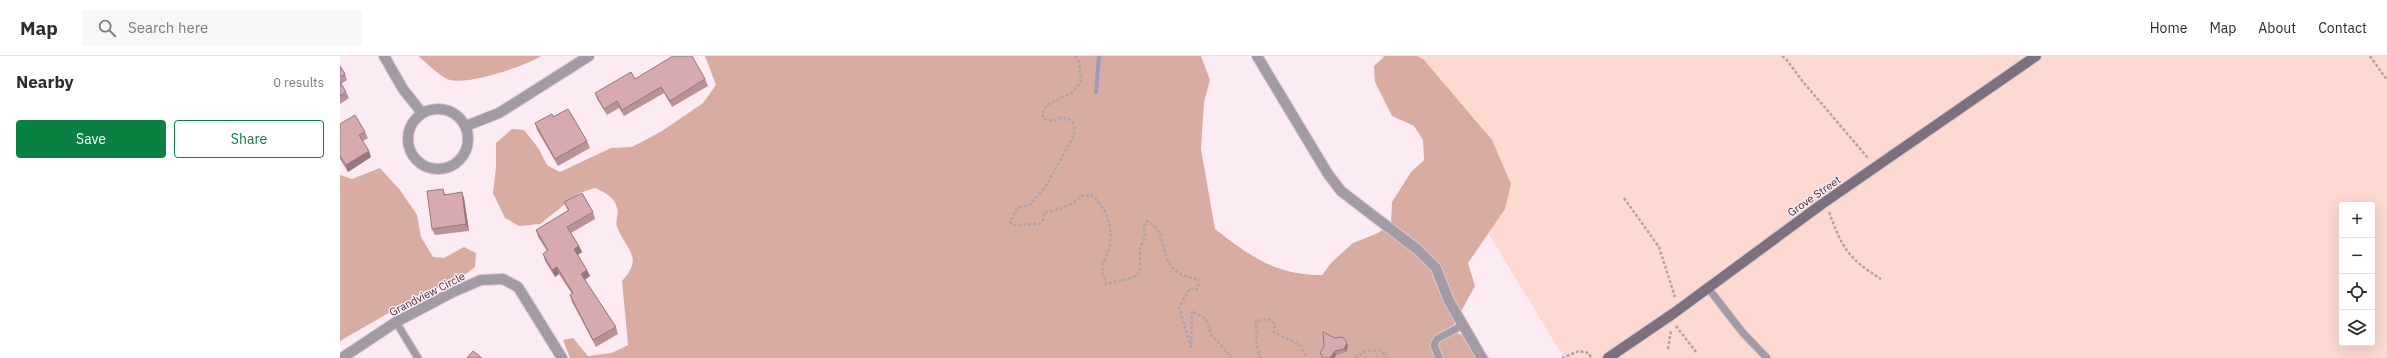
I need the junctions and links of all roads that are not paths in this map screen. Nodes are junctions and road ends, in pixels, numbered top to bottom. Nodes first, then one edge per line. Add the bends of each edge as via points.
1 (384, 56) edge
2 (589, 56) edge
3 (1257, 56) edge
4 (2036, 56) edge
5 (422, 113) junction
6 (466, 126) junction
7 (1708, 288) junction
8 (396, 322) junction
9 (1463, 325) junction
10 (342, 358) edge
11 (418, 358) edge
12 (562, 358) edge
13 (1439, 358) edge
14 (1482, 358) edge
15 (1608, 358) edge
16 (1767, 358) edge

1 - 5 street via 403,89
2 - 6 street via 499,113
3 - 9 street via 1328,174 1341,191 1418,250 1436,268 1449,301
4 - 7 main road, Grove Street via 1825,202
5 - 6 street via 441,109 451,111 460,117
5 - 6 street via 410,127 408,146 412,155 427,167 442,169 457,164 468,146
7 - 15 main road, Grove Street
7 - 16 lane via 1743,333
8 - 10 street, Grandview Circle
8 - 11 lane
8 - 12 street, Grandview Circle via 452,292 481,280 503,279 518,287
9 - 13 lane via 1437,339 1434,345
9 - 14 street

